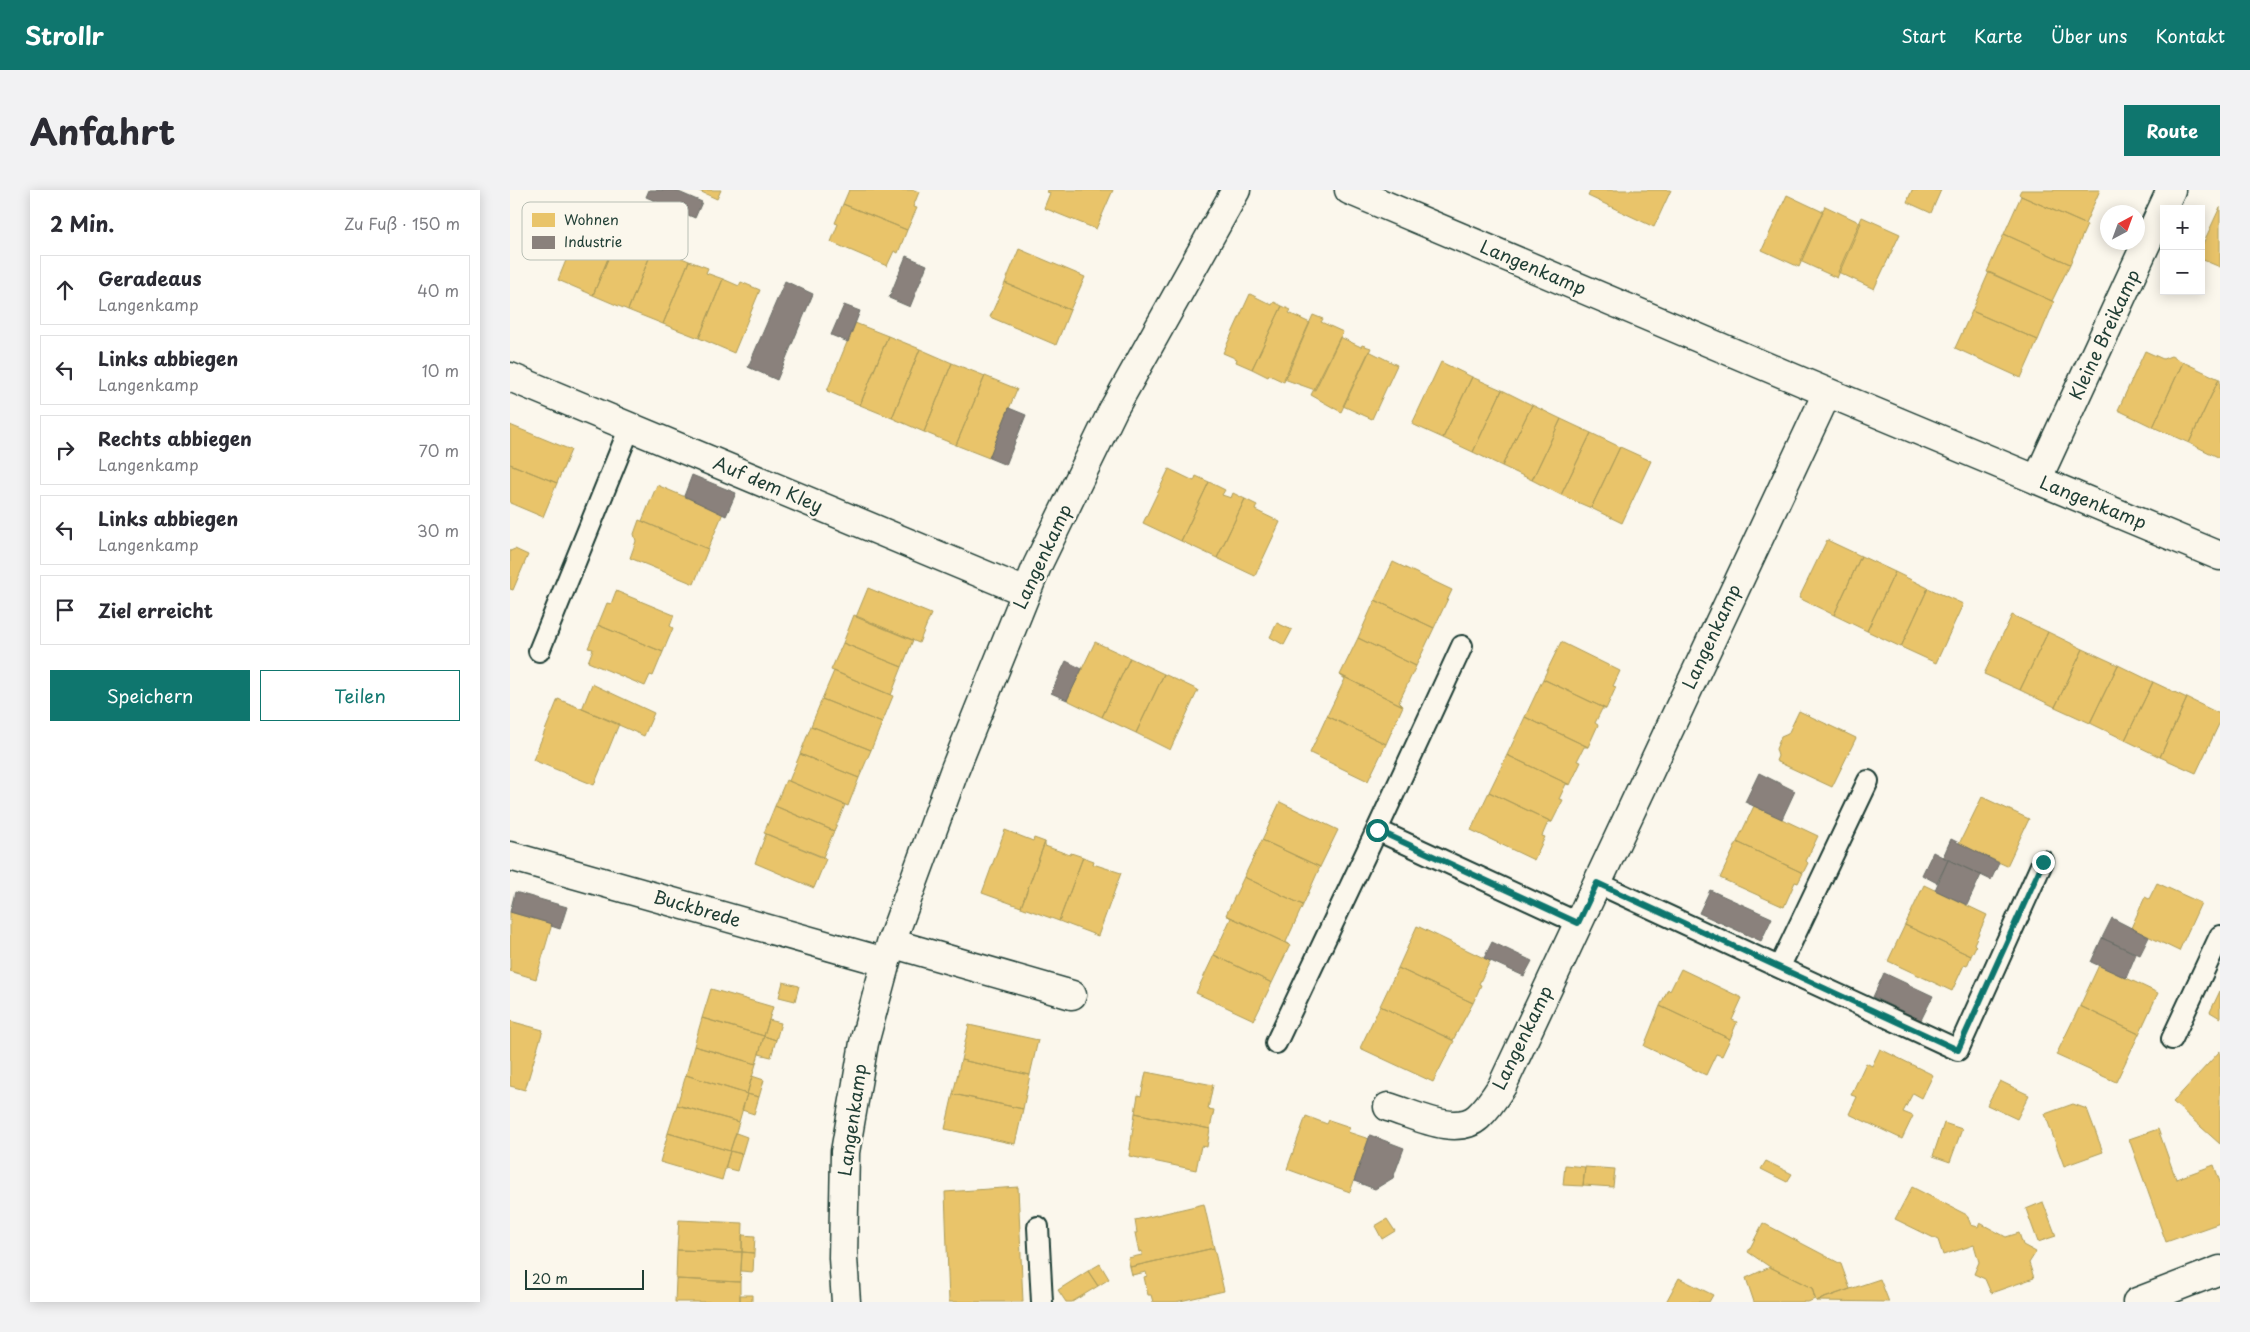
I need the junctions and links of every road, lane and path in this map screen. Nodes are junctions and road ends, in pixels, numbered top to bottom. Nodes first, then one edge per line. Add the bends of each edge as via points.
1 (1236, 190) edge
2 (1349, 190) edge
3 (2171, 190) edge
4 (510, 377) edge
5 (1827, 392) junction
6 (630, 427) junction
7 (2037, 480) junction
8 (2220, 556) edge
9 (1026, 592) junction
10 (1462, 646) dead end
11 (538, 651) dead end
12 (1868, 781) dead end
13 (1377, 830) junction
14 (510, 856) edge
15 (2043, 862) dead end
16 (1597, 883) junction
17 (1578, 923) junction
18 (2220, 936) edge
19 (888, 953) junction
20 (1780, 966) junction
21 (1072, 994) dead end
22 (2172, 1039) dead end
23 (1276, 1042) dead end
24 (1388, 1106) dead end
25 (1038, 1227) dead end
26 (2220, 1270) edge
27 (846, 1302) edge
28 (1042, 1302) edge
29 (2137, 1302) edge

1 - 9 street, Langenkamp via 1113,410
2 - 5 street, Langenkamp
3 - 7 street, Kleine Breikamp
4 - 6 street, Auf dem Kley
5 - 7 street, Langenkamp
5 - 16 street, Langenkamp
6 - 9 street, Auf dem Kley
6 - 11 lane
7 - 8 street, Langenkamp
9 - 19 street, Langenkamp via 955,769
10 - 13 lane
12 - 20 lane
13 - 17 lane
13 - 23 lane
14 - 19 street, Buckbrede
15 - 20 lane via 1958,1050
16 - 17 street, Langenkamp
16 - 20 lane
17 - 24 street, Langenkamp via 1502,1086 1477,1118 1463,1125 1451,1126
18 - 22 lane
19 - 21 street
19 - 27 street, Langenkamp via 864,1043 845,1152 843,1258
25 - 28 lane
26 - 29 street

